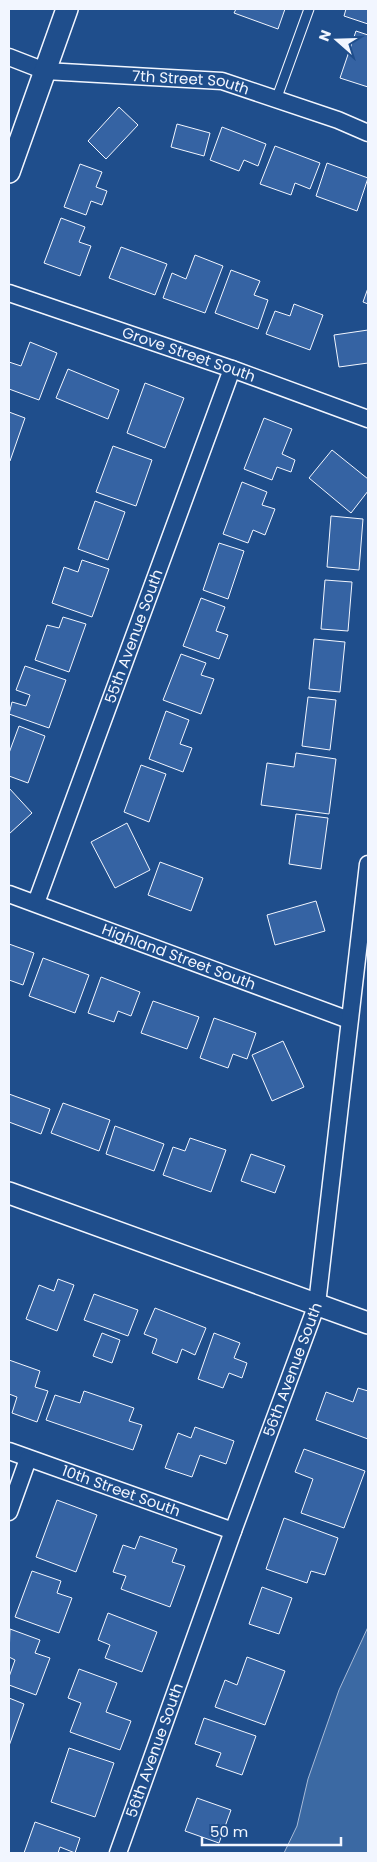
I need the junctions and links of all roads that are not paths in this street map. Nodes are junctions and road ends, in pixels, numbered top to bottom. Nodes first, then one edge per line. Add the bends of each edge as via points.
1 (66, 9) edge
2 (309, 9) edge
3 (9, 57) edge
4 (45, 70) junction
5 (276, 100) junction
6 (368, 132) edge
7 (9, 172) edge
8 (9, 293) edge
9 (232, 369) junction
10 (368, 419) edge
11 (368, 864) edge
12 (9, 894) edge
13 (36, 903) junction
14 (349, 1020) junction
15 (9, 1193) edge
16 (317, 1304) junction
17 (368, 1323) edge
18 (9, 1451) edge
19 (28, 1459) junction
20 (9, 1512) edge
21 (233, 1531) junction
22 (118, 1853) edge

1 - 4 street
2 - 5 lane
3 - 4 street, 7th Street South
4 - 5 street, 7th Street South via 222,81
4 - 7 street
5 - 6 street, 7th Street South
8 - 9 street, Grove Street South
9 - 10 street, Grove Street South
9 - 13 street, 55th Avenue South
11 - 14 street, 56th Avenue South
12 - 13 street, Highland Street South
13 - 14 street, Highland Street South
14 - 16 street, 56th Avenue South
15 - 16 street
16 - 17 street
16 - 21 street, 56th Avenue South
18 - 19 street, 10th Street South
19 - 20 street
19 - 21 street, 10th Street South
21 - 22 street, 56th Avenue South

